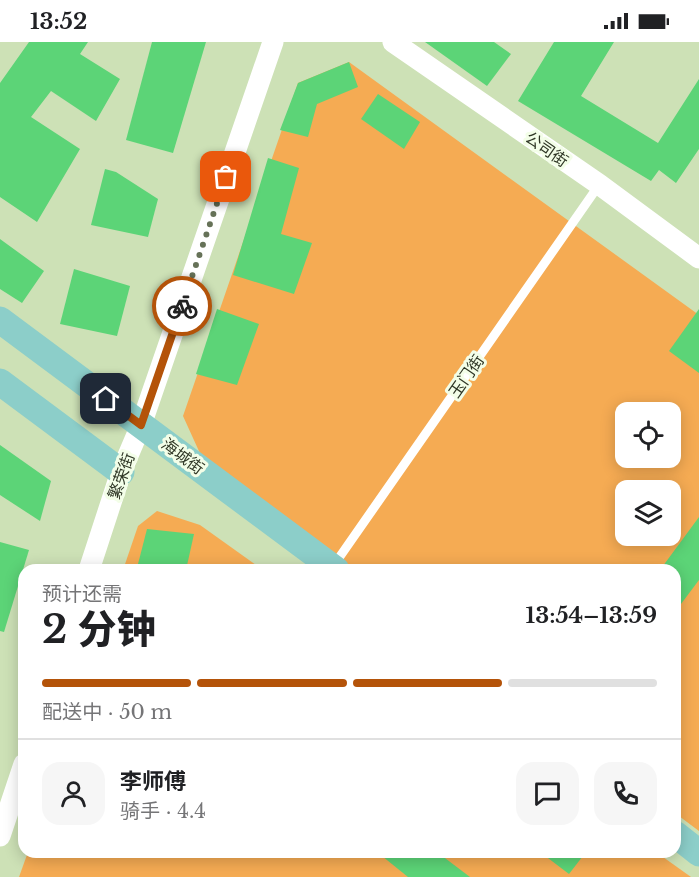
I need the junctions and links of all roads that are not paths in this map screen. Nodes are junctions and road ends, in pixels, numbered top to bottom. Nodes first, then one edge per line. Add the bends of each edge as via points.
1 (273, 42) edge
2 (393, 42) edge
3 (600, 185) junction
4 (699, 258) edge
5 (0, 320) edge
6 (0, 382) edge
7 (141, 425) junction
8 (121, 472) junction
9 (90, 564) edge
10 (327, 564) edge
11 (337, 564) edge
12 (18, 782) edge
13 (0, 836) edge
14 (681, 839) edge
15 (699, 853) edge

1 - 7 street, 繁荣街
2 - 3 street, 公司街
3 - 4 street, 公司街
3 - 11 lane, 玉门街
5 - 7 main road, 海城街
6 - 8 main road
7 - 8 street, 繁荣街
7 - 10 main road, 海城街
8 - 9 street, 繁荣街
12 - 13 street
14 - 15 main road

